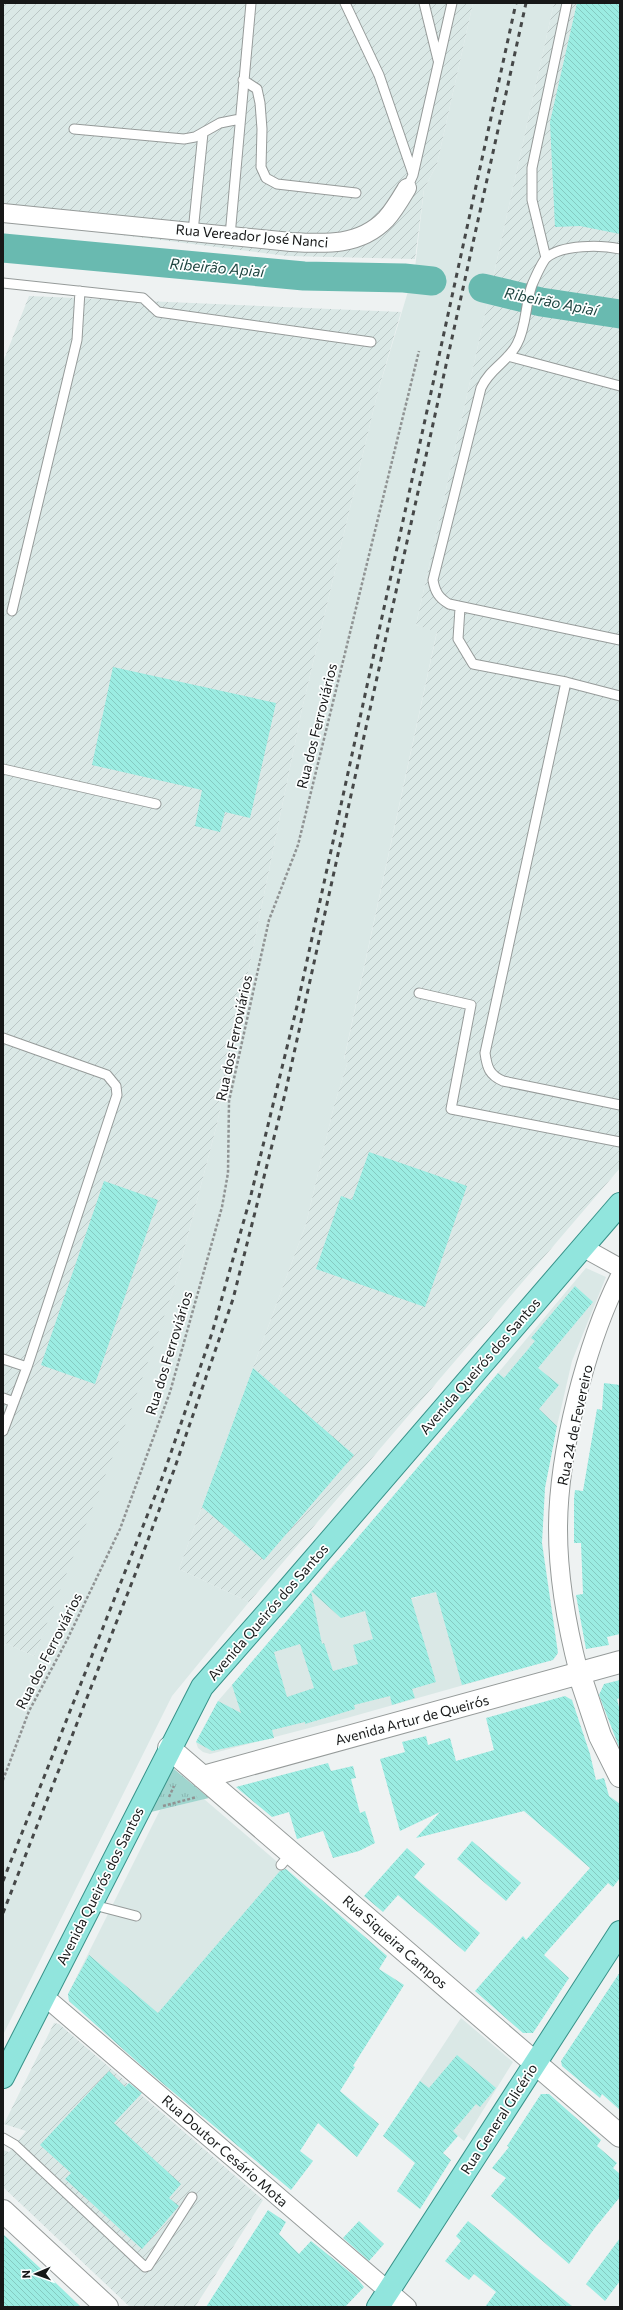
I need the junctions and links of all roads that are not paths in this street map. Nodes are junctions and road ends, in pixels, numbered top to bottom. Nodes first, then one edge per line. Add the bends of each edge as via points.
1 (251, 3) edge
2 (345, 3) edge
3 (424, 3) edge
4 (452, 3) edge
5 (567, 3) edge
6 (439, 63) junction
7 (243, 80) junction
8 (240, 119) junction
9 (74, 129) dead end
10 (203, 133) junction
11 (410, 182) junction
12 (356, 193) dead end
13 (3, 213) edge
14 (193, 232) junction
15 (230, 236) junction
16 (620, 249) edge
17 (546, 258) junction
18 (3, 282) edge
19 (80, 291) junction
20 (371, 342) dead end
21 (508, 356) junction
22 (620, 386) edge
23 (460, 608) junction
24 (12, 611) dead end
25 (620, 640) edge
26 (566, 682) junction
27 (620, 696) edge
28 (3, 769) edge
29 (156, 804) dead end
30 (419, 993) dead end
31 (3, 1038) edge
32 (620, 1105) edge
33 (620, 1142) edge
34 (620, 1204) edge
35 (582, 1247) junction
36 (620, 1268) edge
37 (620, 1276) edge
38 (3, 1359) edge
39 (27, 1367) junction
40 (3, 1398) edge
41 (14, 1402) junction
42 (3, 1431) edge
43 (620, 1662) edge
44 (579, 1673) junction
45 (169, 1748) junction
46 (620, 1776) edge
47 (203, 1777) junction
48 (90, 1904) junction
49 (136, 1916) dead end
50 (620, 1932) edge
51 (44, 1996) junction
52 (535, 2063) junction
53 (3, 2078) edge
54 (620, 2136) edge
55 (3, 2138) edge
56 (192, 2198) dead end
57 (3, 2211) edge
58 (383, 2299) edge
59 (107, 2307) edge
60 (407, 2307) edge

1 - 7 lane
2 - 11 lane via 382,81
3 - 6 lane
4 - 6 lane, Rua Vereador José Nanci
5 - 17 lane via 532,168 532,200
6 - 11 lane, Rua Vereador José Nanci
7 - 8 lane
7 - 12 lane via 257,89 260,103 261,167 266,178 277,184
8 - 10 lane via 220,124
8 - 15 lane
9 - 10 lane via 184,139
10 - 14 lane
11 - 15 street, Rua Vereador José Nanci via 387,218 371,232 354,240 330,244
13 - 14 street, Rua Vereador José Nanci
14 - 15 street, Rua Vereador José Nanci
16 - 17 lane via 585,246 564,250
17 - 21 lane via 532,286 522,334
18 - 19 lane
19 - 20 lane via 143,298 158,312
19 - 24 lane via 78,340
21 - 22 lane
21 - 23 lane via 486,376 481,388 433,580 435,590 441,599
23 - 25 lane
23 - 26 lane via 458,638 473,664
26 - 27 lane
26 - 32 lane via 485,1053 487,1068 494,1077 503,1081
28 - 29 lane
30 - 33 lane via 471,1005 451,1108
31 - 39 lane via 107,1075 116,1086 117,1095
34 - 35 main road, Avenida Queirós dos Santos
35 - 36 street
35 - 45 main road, Avenida Queirós dos Santos via 202,1687
37 - 44 street, Rua 24 de Fevereiro via 589,1358 566,1453 560,1494 560,1569 568,1625
38 - 39 lane
39 - 41 lane
40 - 41 lane
41 - 42 lane
43 - 44 main road, Avenida Artur de Queirós
44 - 46 main road via 600,1736
44 - 47 main road, Avenida Artur de Queirós
45 - 47 main road, Rua Siqueira Campos
45 - 48 main road, Avenida Queirós dos Santos
47 - 52 main road, Rua Siqueira Campos via 286,1859
48 - 49 lane
48 - 51 main road, Avenida Queirós dos Santos
50 - 52 main road, Rua General Glicério
51 - 53 main road, Avenida Queirós dos Santos
51 - 58 street, Rua Doutor Cesário Mota
52 - 54 main road, Rua Siqueira Campos
52 - 58 main road, Rua General Glicério
55 - 56 lane via 15,2145 145,2267
57 - 59 main road
58 - 60 street, Rua Doutor Cesário Mota

